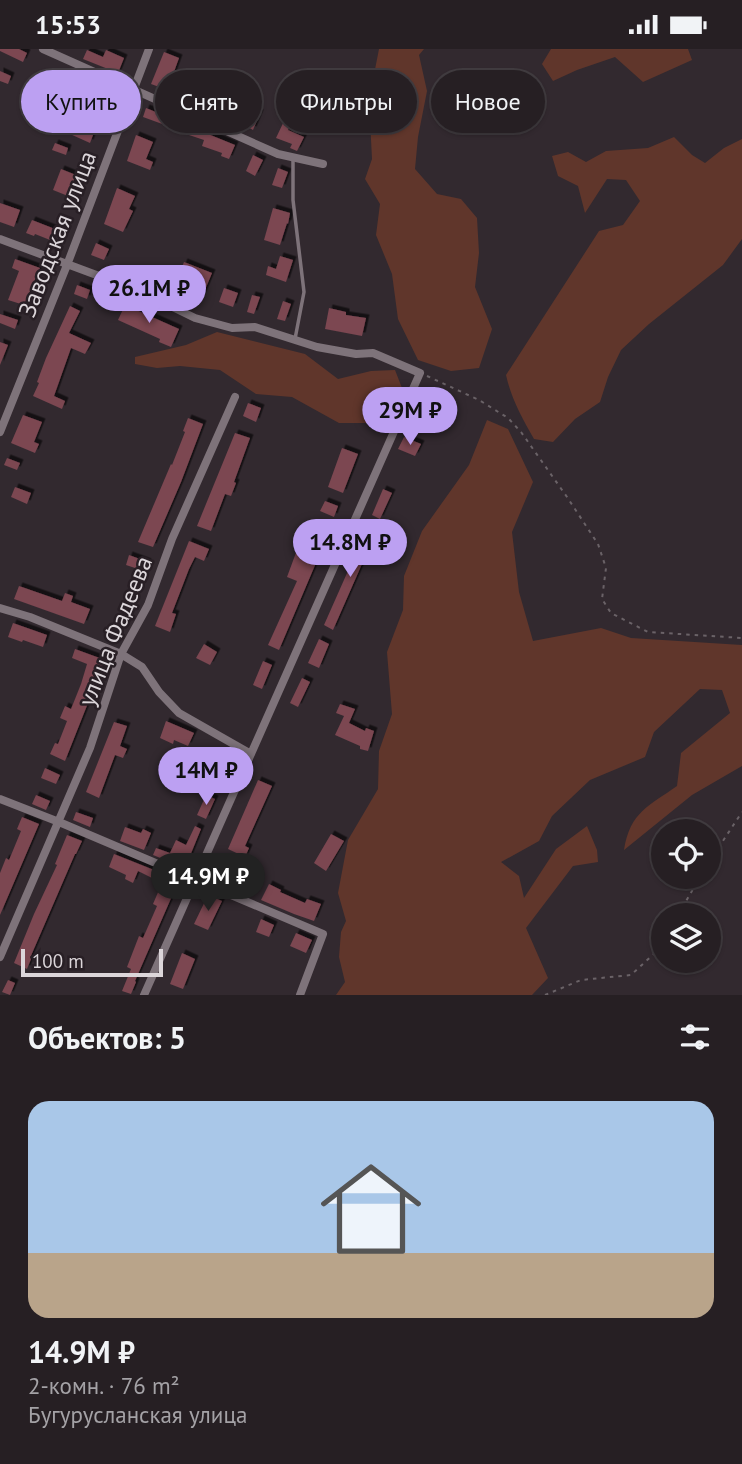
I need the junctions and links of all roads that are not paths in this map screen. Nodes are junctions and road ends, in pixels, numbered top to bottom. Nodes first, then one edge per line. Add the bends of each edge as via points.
1 (43, 49) edge
2 (149, 49) edge
3 (90, 70) edge
4 (141, 71) edge
5 (141, 93) edge
6 (118, 133) edge
7 (293, 158) junction
8 (323, 164) dead end
9 (0, 239) edge
10 (67, 265) junction
11 (295, 340) junction
12 (235, 397) dead end
13 (1, 427) edge
14 (0, 608) edge
15 (121, 654) junction
16 (251, 754) junction
17 (0, 799) edge
18 (59, 822) junction
19 (195, 880) junction
20 (0, 957) edge
21 (144, 995) edge
22 (300, 995) edge

1 - 3 street
2 - 4 street, Заводская улица
5 - 7 street
6 - 10 street, Заводская улица
7 - 8 street
7 - 11 lane via 304,292
9 - 10 street
10 - 11 street via 142,292 195,318 232,328 255,327
10 - 13 street, Заводская улица
11 - 16 street via 356,354 373,353 419,373
12 - 15 street, улица Фадеева via 148,605
14 - 15 street
15 - 16 street via 142,667 179,713
15 - 18 street, улица Фадеева
16 - 19 street
17 - 18 street
18 - 19 street
18 - 20 street, улица Фадеева
19 - 21 street
19 - 22 street via 323,934

